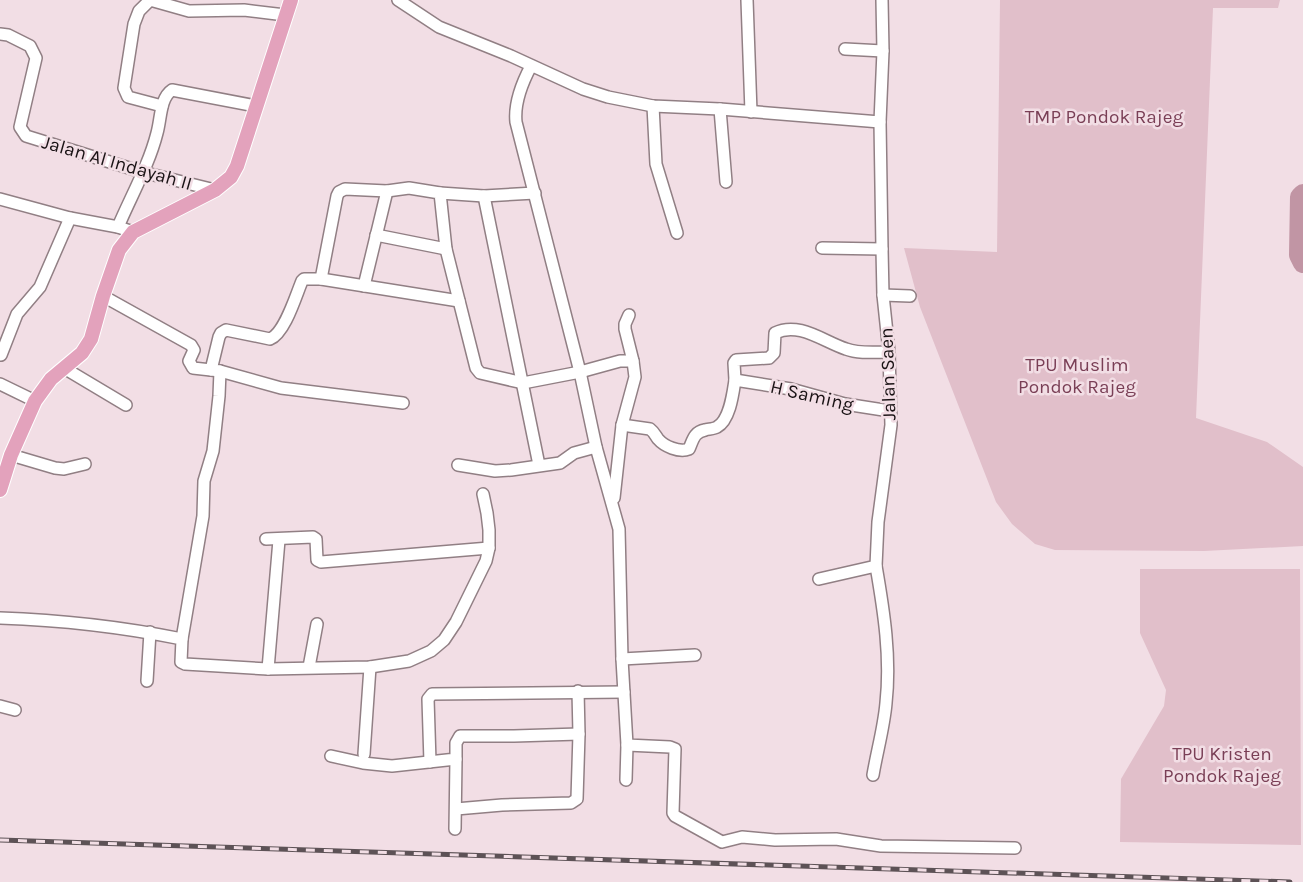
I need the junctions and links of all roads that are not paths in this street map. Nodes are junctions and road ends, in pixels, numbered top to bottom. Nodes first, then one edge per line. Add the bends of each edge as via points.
1 (150, 0) edge
2 (291, 0) edge
3 (398, 0) edge
4 (747, 0) edge
5 (882, 0) edge
6 (286, 15) junction
7 (0, 34) edge
8 (845, 49) dead end
9 (883, 51) junction
10 (531, 66) junction
11 (542, 71) junction
12 (525, 78) junction
13 (162, 106) junction
14 (256, 106) junction
15 (653, 106) junction
16 (720, 109) junction
17 (751, 112) junction
18 (880, 122) junction
19 (142, 172) junction
20 (726, 182) dead end
21 (215, 190) junction
22 (387, 191) junction
23 (440, 193) junction
24 (534, 193) junction
25 (484, 196) junction
26 (0, 199) edge
27 (70, 218) junction
28 (118, 227) junction
29 (133, 232) junction
30 (677, 233) dead end
31 (376, 236) junction
32 (822, 248) dead end
33 (446, 249) junction
34 (882, 249) junction
35 (321, 279) junction
36 (364, 286) junction
37 (885, 295) junction
38 (103, 296) junction
39 (908, 296) dead end
40 (459, 301) junction
41 (629, 315) dead end
42 (889, 352) junction
43 (1, 355) edge
44 (633, 361) junction
45 (64, 368) junction
46 (215, 371) junction
47 (580, 372) junction
48 (734, 380) junction
49 (523, 383) junction
50 (0, 384) edge
51 (35, 401) junction
52 (403, 403) dead end
53 (126, 405) dead end
54 (890, 411) junction
55 (622, 426) junction
56 (596, 448) junction
57 (11, 455) junction
58 (85, 464) dead end
59 (458, 465) dead end
60 (538, 465) junction
61 (0, 490) edge
62 (483, 494) dead end
63 (614, 504) junction
64 (266, 539) dead end
65 (279, 540) junction
66 (489, 548) junction
67 (876, 566) junction
68 (819, 579) dead end
69 (0, 618) edge
70 (317, 624) dead end
71 (150, 632) junction
72 (182, 639) junction
73 (695, 655) dead end
74 (622, 659) junction
75 (309, 667) junction
76 (370, 667) junction
77 (268, 669) junction
78 (147, 681) dead end
79 (578, 691) junction
80 (624, 692) junction
81 (0, 706) edge
82 (15, 710) dead end
83 (579, 734) junction
84 (627, 745) junction
85 (364, 754) dead end
86 (331, 756) dead end
87 (456, 760) junction
88 (430, 762) junction
89 (873, 775) dead end
90 (626, 780) dead end
91 (456, 809) junction
92 (455, 829) dead end
93 (1015, 848) dead end

1 - 6 street via 188,11 244,10
1 - 13 street via 134,24 124,88 128,97
2 - 6 main road
3 - 10 street via 439,27
4 - 17 street
5 - 9 street, Jalan Saen
6 - 14 main road
7 - 19 street, Jalan Al Indayah II via 30,46 36,58 20,127 26,136
8 - 9 street
9 - 18 street, Jalan Saen
10 - 11 street
10 - 12 street
11 - 12 street
11 - 15 street via 608,97
12 - 24 street via 515,109
13 - 14 street via 167,93 172,90
13 - 19 street via 157,134
14 - 21 main road via 237,166 231,177
15 - 16 street
15 - 30 street via 656,164
16 - 17 street
16 - 20 street
17 - 18 street
18 - 34 street, Jalan Saen
19 - 21 street, Jalan Al Indayah II
19 - 28 street
21 - 29 main road
22 - 23 street via 409,188
22 - 31 street
22 - 35 street via 345,188 339,192
23 - 25 street
23 - 33 street
24 - 25 street
24 - 47 street
25 - 49 street
26 - 27 street
27 - 28 street
27 - 43 street via 40,287 17,314
28 - 29 street
29 - 38 main road via 119,250
31 - 33 street
31 - 36 street
32 - 34 street
33 - 40 street
34 - 37 street, Jalan Saen
35 - 36 street
35 - 46 street via 302,280 291,309 274,337 270,339 226,330 222,333
36 - 40 street
37 - 39 street
37 - 42 street, Jalan Saen
38 - 45 main road via 92,339 82,353
38 - 46 street via 191,345 194,350 189,361 193,368
40 - 49 street via 476,368 480,373
41 - 44 street via 625,329
42 - 48 street, H Saming via 852,351 816,335 780,331 775,333 774,353 769,358 736,360
42 - 54 street, Jalan Saen
44 - 47 street via 620,361
44 - 55 street via 635,377
45 - 51 main road via 51,379
45 - 53 street
46 - 52 street via 281,388
46 - 72 street via 219,396 213,451 204,481 203,516
47 - 49 street
47 - 56 street
48 - 54 street, H Saming via 791,388 845,404
48 - 55 street, H Saming via 731,403 724,420 716,427 696,433 688,449 683,451 668,446 653,430
49 - 60 street
50 - 51 street
51 - 57 main road
54 - 67 street, Jalan Saen
55 - 63 street
56 - 60 street via 574,453 560,463
56 - 63 street
57 - 58 street via 55,468
57 - 61 main road
59 - 60 street via 494,471
62 - 66 street
63 - 74 street via 619,529
64 - 65 street
65 - 66 street via 313,537 316,539 317,560 322,562
65 - 77 street
66 - 76 street via 460,615 444,640 431,651 409,661
67 - 68 street
67 - 89 street, Jalan Saen via 888,663 886,704
69 - 71 street
70 - 75 street
71 - 72 street
71 - 78 street
72 - 77 street via 181,662
73 - 74 street
74 - 80 street
75 - 76 street
75 - 77 street
76 - 85 street
79 - 80 street
79 - 83 street
79 - 88 street via 432,694 428,699
80 - 84 street
81 - 82 street
83 - 87 street via 460,736 456,743
83 - 91 street via 575,802
84 - 90 street
84 - 93 street via 675,749 673,813 722,842 742,837 836,839 881,846
86 - 88 street via 392,766
87 - 88 street
87 - 91 street
91 - 92 street

